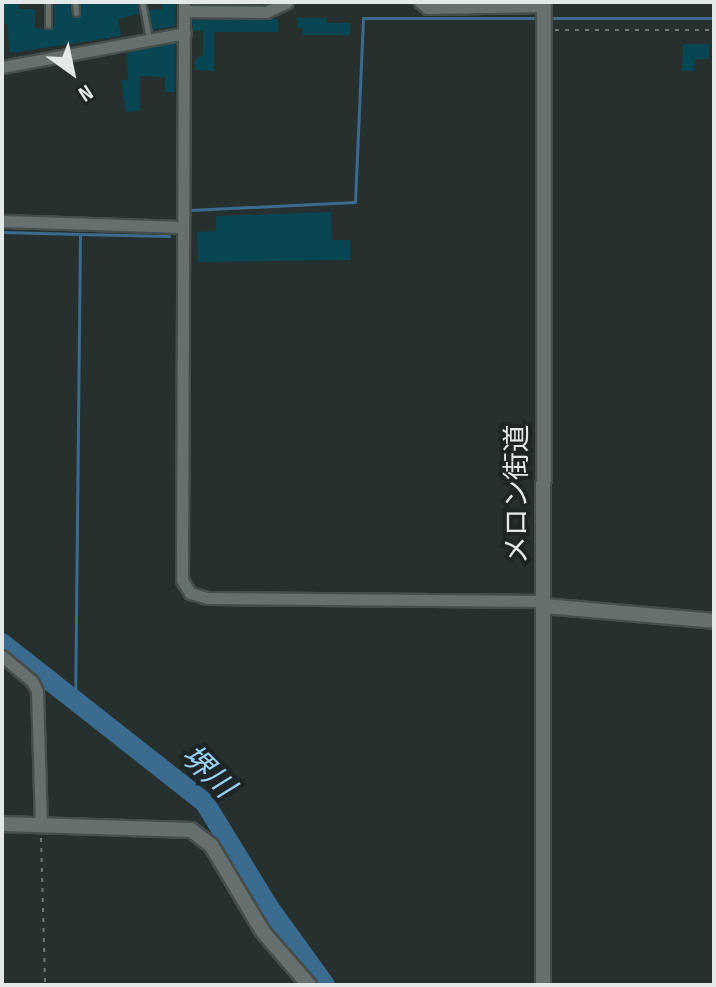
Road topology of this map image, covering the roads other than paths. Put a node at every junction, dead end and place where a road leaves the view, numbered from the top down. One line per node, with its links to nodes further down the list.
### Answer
1 (48, 2): 9 (lane)
2 (75, 2): 8 (lane)
3 (142, 2): 11 (lane)
4 (287, 2): 7 (street)
5 (420, 2): 6 (street)
6 (544, 4): 15 (street, メロン街道)
7 (184, 7): 10 (street)
8 (76, 13)
9 (48, 25)
10 (185, 33): 11 (street); 14 (street)
11 (149, 37): 12 (street)
12 (2, 67)
13 (2, 221): 14 (street)
14 (183, 227): 15 (street)
15 (544, 604): 16 (street); 17 (street); 22 (street, メロン街道)
16 (714, 611)
17 (714, 621)
18 (2, 656): 20 (street)
19 (2, 824): 20 (street)
20 (41, 825): 21 (street)
21 (309, 985)
22 (543, 985)

